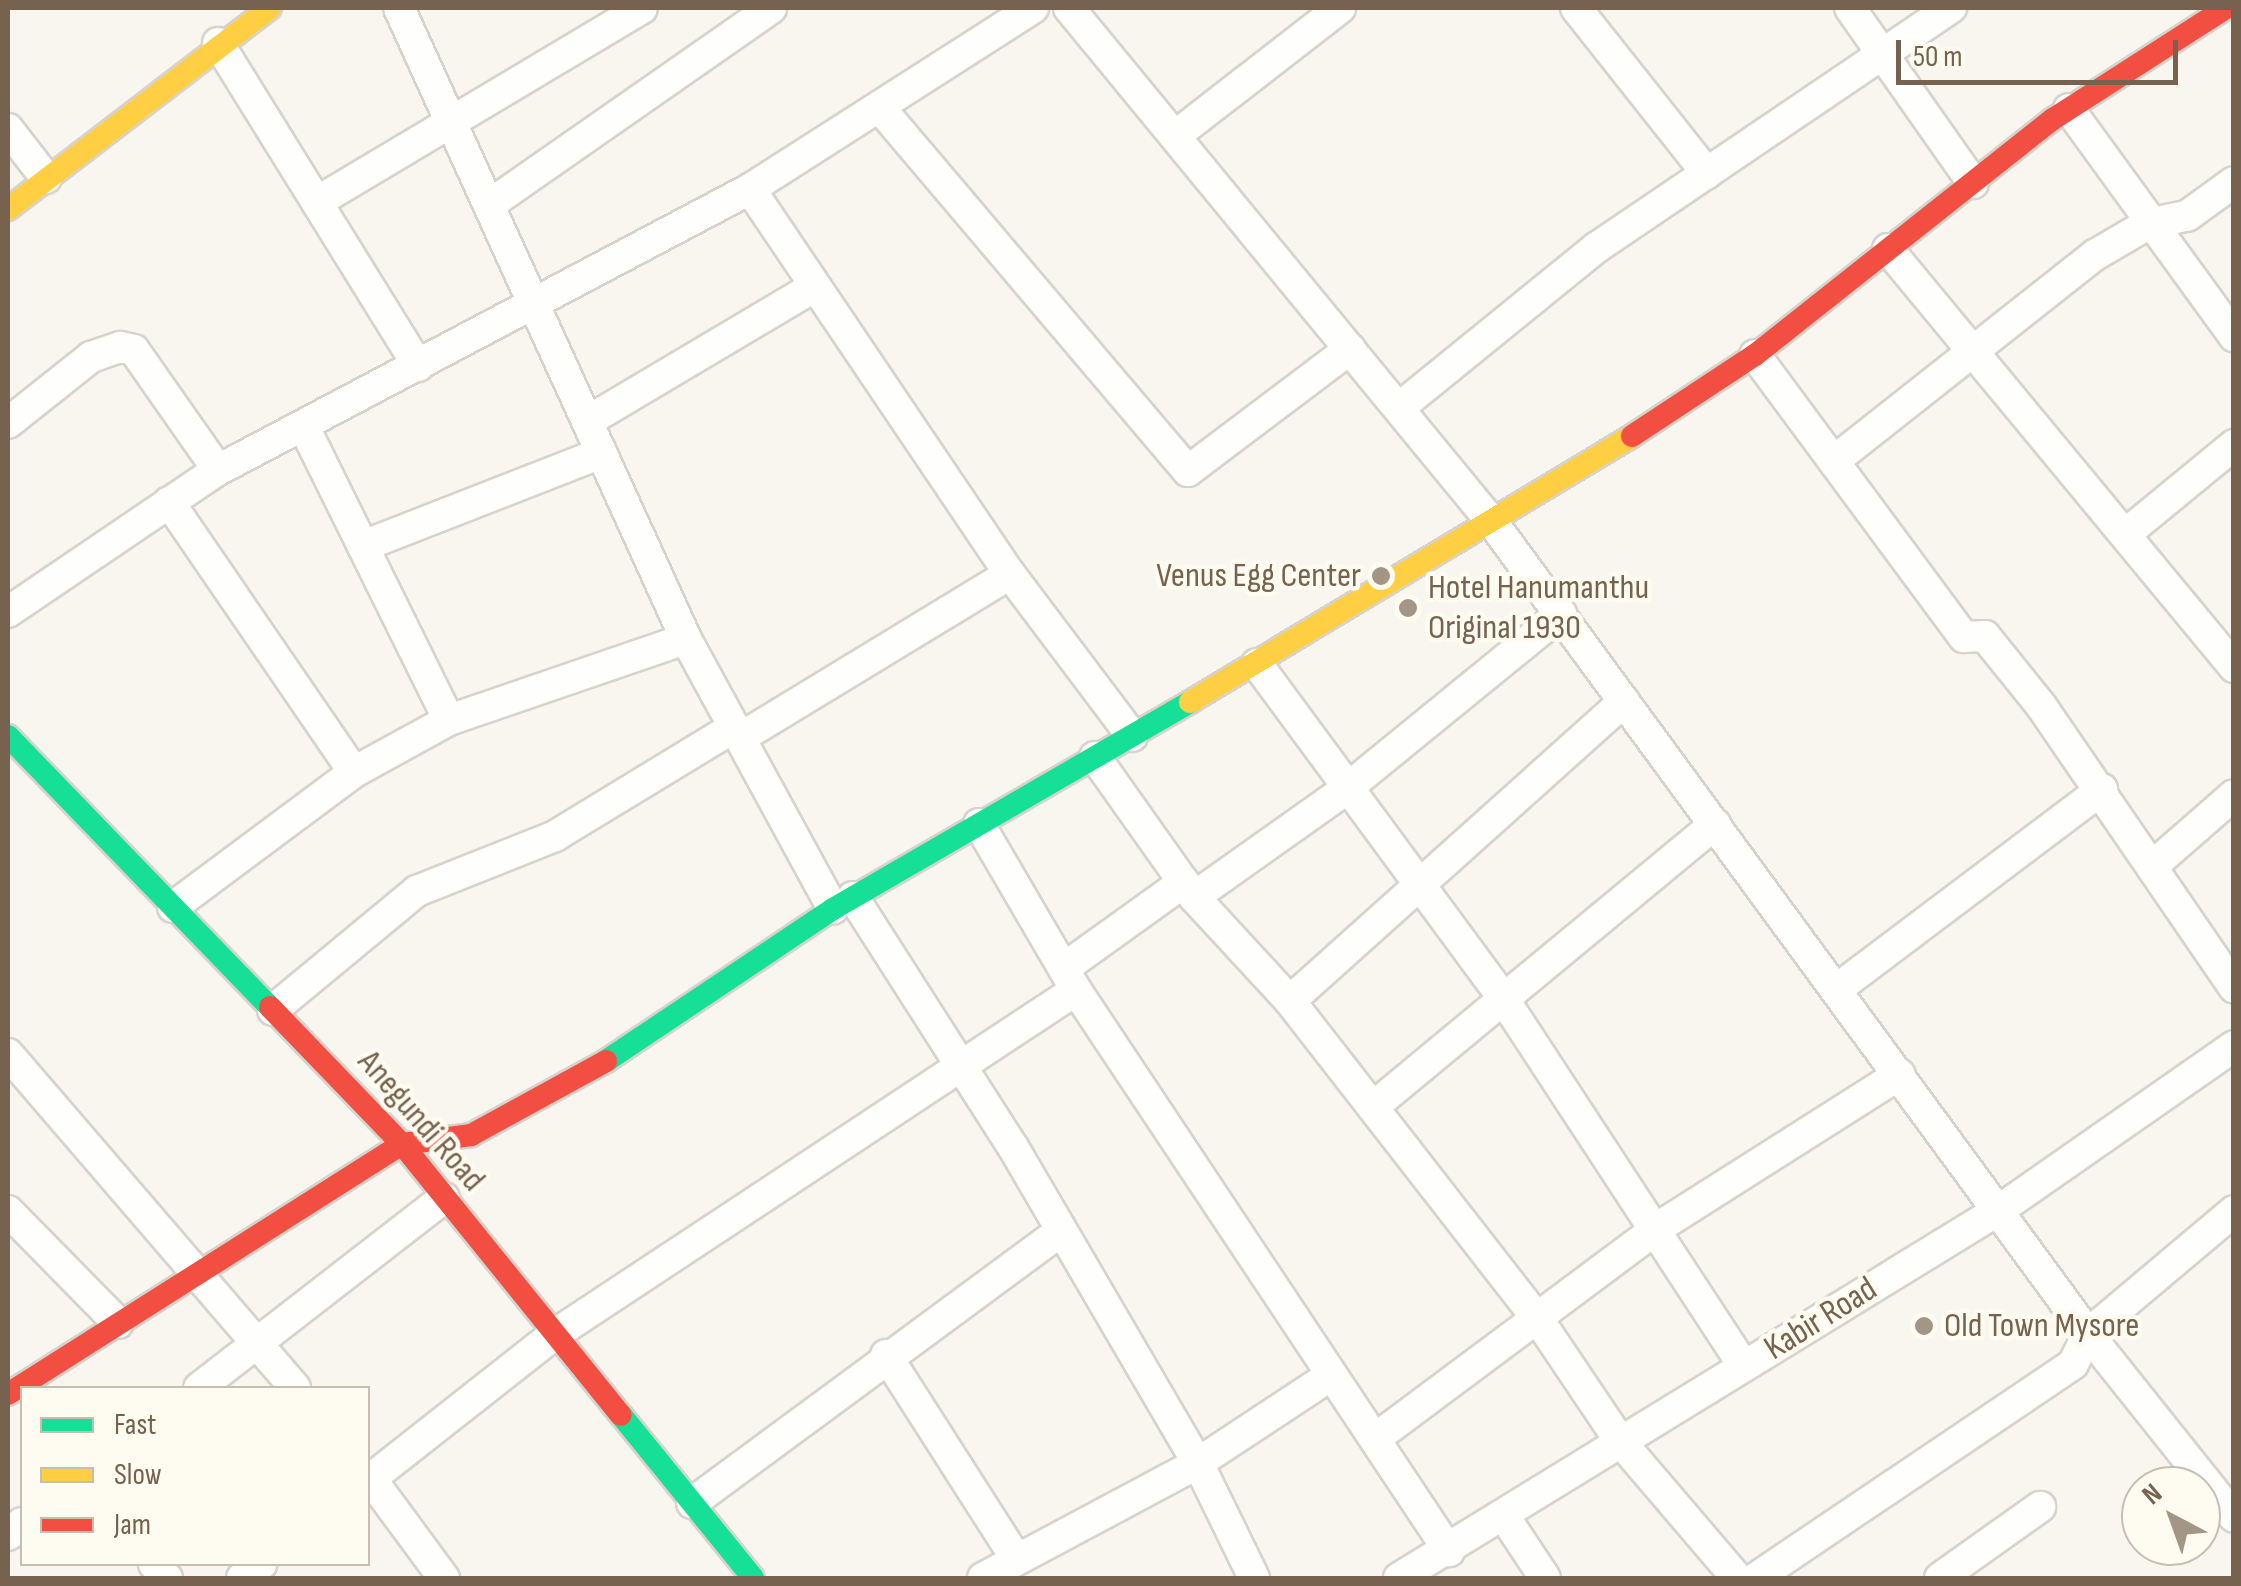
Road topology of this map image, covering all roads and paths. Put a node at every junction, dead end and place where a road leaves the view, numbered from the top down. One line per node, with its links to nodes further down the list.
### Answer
1 (270, 8): 12 (street)
2 (398, 8): 16 (street)
3 (642, 8): 16 (street)
4 (771, 8): 25 (street)
5 (1033, 8): 14 (street)
6 (1069, 8): 18 (street)
7 (1340, 8): 18 (street)
8 (1576, 8): 19 (street)
9 (1850, 8): 13 (street)
10 (1951, 8): 13 (street)
11 (2226, 8): 15 (street)
12 (228, 26): 20 (street); 24 (street)
13 (1874, 52): 19 (street); 22 (street)
14 (880, 108): 23 (street); 33 (street)
15 (2069, 108): 22 (street); 27 (street)
16 (449, 118): 24 (street); 25 (street)
17 (8, 128): 20 (street)
18 (1174, 136): 33 (street)
19 (1708, 173): 36 (street)
20 (46, 178): 26 (street)
21 (2234, 182): 27 (street)
22 (1973, 183): 28 (street)
23 (750, 189): 29 (street); 30 (street)
24 (317, 202): 35 (street)
25 (490, 204): 30 (street)
26 (8, 209)
27 (2148, 224): 31 (street); 32 (street)
28 (1888, 250): 32 (street); 34 (street)
29 (816, 286): 37 (street); 48 (street)
30 (535, 304): 35 (street); 37 (street)
31 (2234, 336)
32 (1975, 347): 42 (street); 46 (street)
33 (1350, 349): 36 (street)
34 (1755, 355): 42 (street); 45 (street)
35 (418, 366): 39 (street)
36 (1398, 408): 45 (street)
37 (588, 421): 41 (street)
38 (8, 423): 43 (street)
39 (304, 426): 43 (street); 47 (street)
40 (2234, 445): 46 (street)
41 (602, 453): 47 (street); 51 (street)
42 (1834, 461): 61 (street)
43 (218, 470): 44 (street)
44 (169, 502): 49 (street); 60 (street)
45 (1495, 526): 50 (street); 52 (street)
46 (2128, 532): 53 (street)
47 (363, 546): 55 (street)
48 (1010, 574): 56 (street); 57 (street)
49 (8, 612)
50 (1560, 614): 54 (street); 62 (street)
51 (686, 640): 55 (street); 56 (street)
52 (1257, 664): 57 (street); 62 (street)
53 (2234, 667)
54 (1624, 701): 65 (street); 67 (street)
55 (450, 720): 60 (street)
56 (737, 732): 69 (street); 76 (street)
57 (1132, 736): 59 (street)
58 (12, 750): 70 (street, Anegundi Road)
59 (1094, 757): 64 (street); 68 (street)
60 (354, 772): 70 (street)
61 (2102, 789): 66 (street); 73 (street)
62 (1345, 790): 67 (street); 68 (street)
63 (2234, 794): 66 (street)
64 (979, 824): 69 (street); 71 (street)
65 (1715, 824): 73 (street); 74 (street)
66 (2156, 863): 72 (street)
67 (1419, 888): 74 (street); 75 (street)
68 (1189, 890): 71 (street); 75 (street)
69 (843, 903): 79 (street); 82 (street)
70 (173, 907): 76 (street, Anegundi Road)
71 (1072, 978): 79 (street); 97 (street)
72 (2234, 987)
73 (1837, 989): 80 (street)
74 (1501, 996): 81 (street); 87 (street)
75 (1290, 1001): 81 (street)
76 (273, 1010): 82 (street, Anegundi Road)
77 (2234, 1046): 84 (street, Kabir Road)
78 (8, 1054): 89 (street)
79 (963, 1067): 88 (street); 93 (street)
80 (1900, 1074): 84 (street); 87 (street)
81 (1373, 1107): 90 (street)
82 (402, 1144): 83 (street, Anegundi Road); 89 (street)
83 (444, 1198): 93 (street, Anegundi Road); 94 (street)
84 (2002, 1208): 92 (street); 96 (street, Kabir Road)
85 (8, 1211): 91 (street)
86 (2234, 1211): 92 (street)
87 (1659, 1227): 90 (street); 96 (street)
88 (1062, 1231): 95 (street); 103 (street)
89 (194, 1268): 91 (street); 94 (street)
90 (1540, 1322): 101 (street); 102 (street)
91 (118, 1323): 98 (street)
92 (2088, 1334): 109 (street); 119 (street)
93 (551, 1338): 104 (street); 106 (street, Anegundi Road)
94 (258, 1344): 99 (street); 100 (street)
95 (886, 1355): 106 (street); 111 (street)
96 (1744, 1366): 102 (street, Kabir Road)
97 (1330, 1376): 101 (street); 103 (street)
98 (28, 1386)
99 (202, 1386)
100 (293, 1386)
101 (1380, 1436): 110 (street)
102 (1620, 1441): 108 (street, Kabir Road); 118 (street)
103 (1198, 1462): 111 (street); 115 (street)
104 (370, 1477)
105 (370, 1479): 112 (street)
106 (692, 1503): 113 (street, Anegundi Road)
107 (2040, 1508): 120 (street)
108 (1504, 1516): 110 (street, Kabir Road); 117 (street)
109 (2234, 1517)
110 (1449, 1552): 116 (street, Kabir Road)
111 (1016, 1557): 114 (street)
112 (444, 1578)
113 (753, 1578)
114 (984, 1578)
115 (1254, 1578)
116 (1398, 1578)
117 (1545, 1578)
118 (1737, 1578)
119 (1756, 1578)
120 (1940, 1578)

